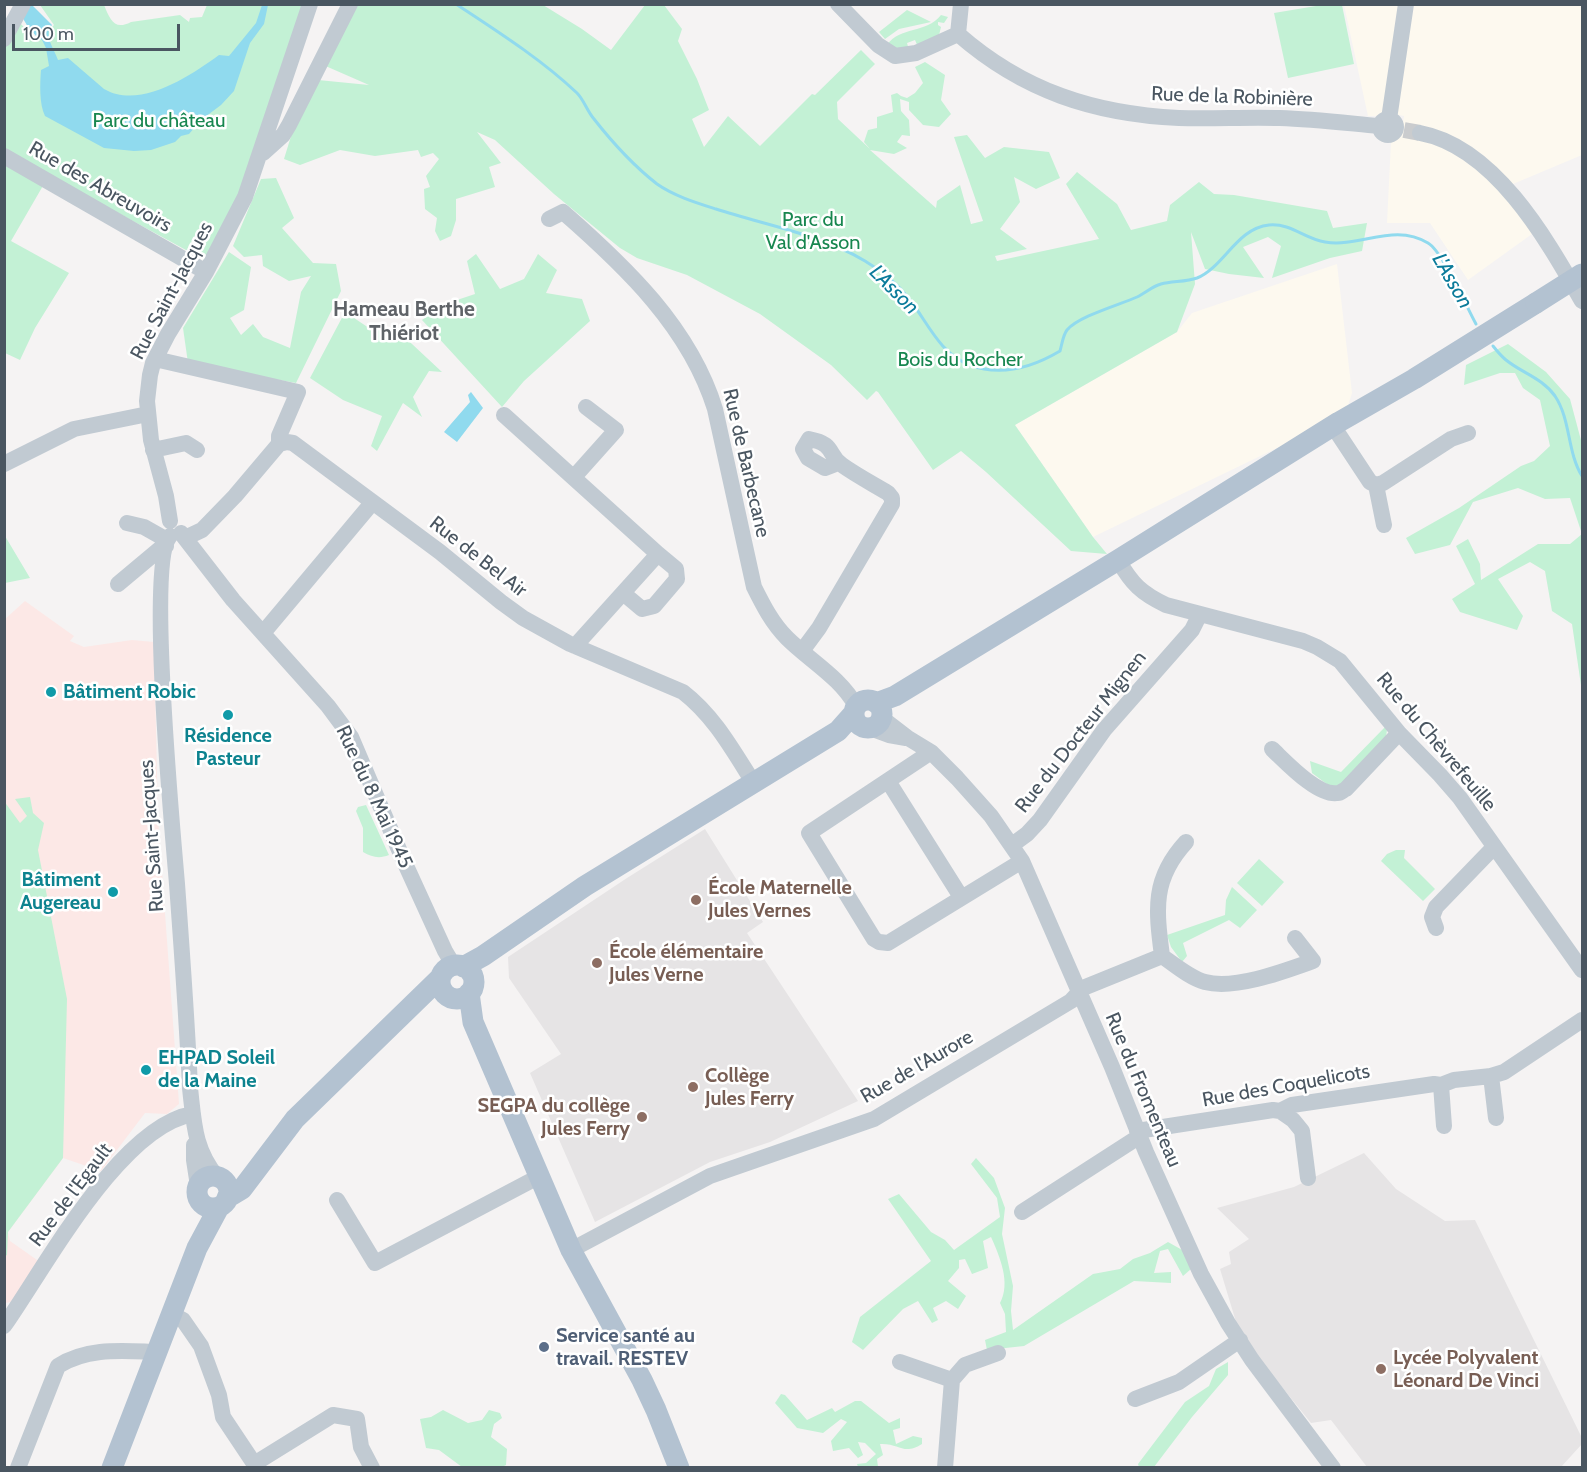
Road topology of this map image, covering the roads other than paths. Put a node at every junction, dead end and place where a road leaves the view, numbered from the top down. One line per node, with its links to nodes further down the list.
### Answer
1 (309, 4): 9 (street, Rue Saint-Jacques)
2 (350, 4): 10 (street)
3 (838, 4): 7 (street)
4 (961, 4): 7 (street)
5 (1406, 4): 11 (street)
6 (21, 10): 8 (street)
7 (958, 34): 11 (street, Rue de la Robinière)
8 (4, 39)
9 (281, 91): 10 (street); 12 (street, Rue Saint-Jacques)
10 (302, 99): 12 (street)
11 (1398, 127): 17 (street, Rue de la Robinière)
12 (260, 155): 15 (street, Rue Saint-Jacques)
13 (4, 156): 15 (street, Rue des Abreuvoirs)
14 (549, 219): 42 (street, Rue de Barbecane)
15 (206, 272): 18 (street, Rue Saint-Jacques)
16 (1582, 274): 22 (main road, bridge)
17 (1582, 301)
18 (155, 359): 20 (street, Rue Saint-Jacques); 24 (street)
19 (586, 407): 29 (street)
20 (148, 414): 25 (street, Rue Saint-Jacques); 28 (street)
21 (504, 415): 29 (street)
22 (1333, 426): 30 (street); 36 (main road)
23 (1468, 433): 30 (street)
24 (279, 444): 31 (street, Rue de Bel Air); 34 (street)
25 (153, 450): 26 (street); 34 (street, Rue Saint-Jacques)
26 (197, 450)
27 (838, 463): 42 (street)
28 (4, 464)
29 (574, 477): 35 (street)
30 (1376, 485): 33 (street)
31 (372, 504): 40 (street); 41 (street, Rue de Bel Air)
32 (127, 523): 34 (street)
33 (1384, 525)
34 (173, 536): 37 (street); 40 (street, Rue du 8 Mai 1945); 64 (street, Rue Saint-Jacques)
35 (658, 554): 38 (street); 38 (street)
36 (1118, 560): 39 (street); 43 (main road)
37 (118, 584)
38 (623, 593): 41 (street)
39 (1202, 614): 44 (street, Rue du Chèvrefeuille); 50 (street, Rue du Docteur Mignen)
40 (263, 633): 58 (street, Rue du 8 Mai 1945)
41 (575, 646): 48 (street, Rue de Bel Air)
42 (802, 651): 43 (street, Rue de Barbecane)
43 (872, 712): 46 (street, Rue du Fromenteau); 48 (main road)
44 (1399, 733): 45 (street); 51 (street, Rue du Chèvrefeuille)
45 (1272, 749)
46 (931, 752): 47 (street); 50 (street, Rue du Fromenteau)
47 (888, 781): 53 (street); 53 (street)
48 (753, 782): 58 (main road)
49 (1186, 842): 56 (street)
50 (1012, 844): 52 (street, Rue du Fromenteau)
51 (1494, 847): 54 (street); 57 (street, Rue du Chèvrefeuille)
52 (1022, 861): 53 (street); 59 (street, Rue du Fromenteau)
53 (961, 897)
54 (1436, 928)
55 (1295, 938): 56 (street)
56 (1162, 956): 59 (street, Rue de l'Aurore)
57 (1582, 970)
58 (457, 982): 68 (main road, Rue du 8 Mai 1945); 70 (main road)
59 (1079, 992): 67 (street, Rue du Fromenteau); 73 (street, Rue de l'Aurore)
60 (1582, 1020): 61 (street, Rue des Coquelicots)
61 (1491, 1076): 62 (street, Rue des Coquelicots); 65 (street)
62 (1441, 1085): 63 (street, Rue des Coquelicots); 66 (street)
63 (1280, 1111): 67 (street, Rue des Coquelicots); 69 (street)
64 (193, 1114): 70 (street, Rue Saint-Jacques); 75 (street, Rue de l'Egault)
65 (1496, 1118)
66 (1444, 1126)
67 (1138, 1133): 72 (street); 76 (street, Rue du Fromenteau)
68 (540, 1176): 71 (street); 73 (main road, Rue du 8 Mai 1945)
69 (1308, 1178)
70 (214, 1195): 74 (main road)
71 (337, 1200)
72 (1022, 1212)
73 (571, 1250): 86 (main road, Rue du 8 Mai 1945)
74 (172, 1314): 77 (main road); 82 (street)
75 (4, 1326)
76 (1240, 1340): 81 (street); 88 (street, Rue du Fromenteau)
77 (156, 1352): 83 (street); 84 (main road)
78 (998, 1353): 80 (street)
79 (900, 1362): 80 (street)
80 (952, 1380): 87 (street)
81 (1135, 1400)
82 (255, 1466): 85 (street)
83 (18, 1467)
84 (112, 1467)
85 (372, 1467)
86 (679, 1467)
87 (945, 1467)
88 (1333, 1467)

